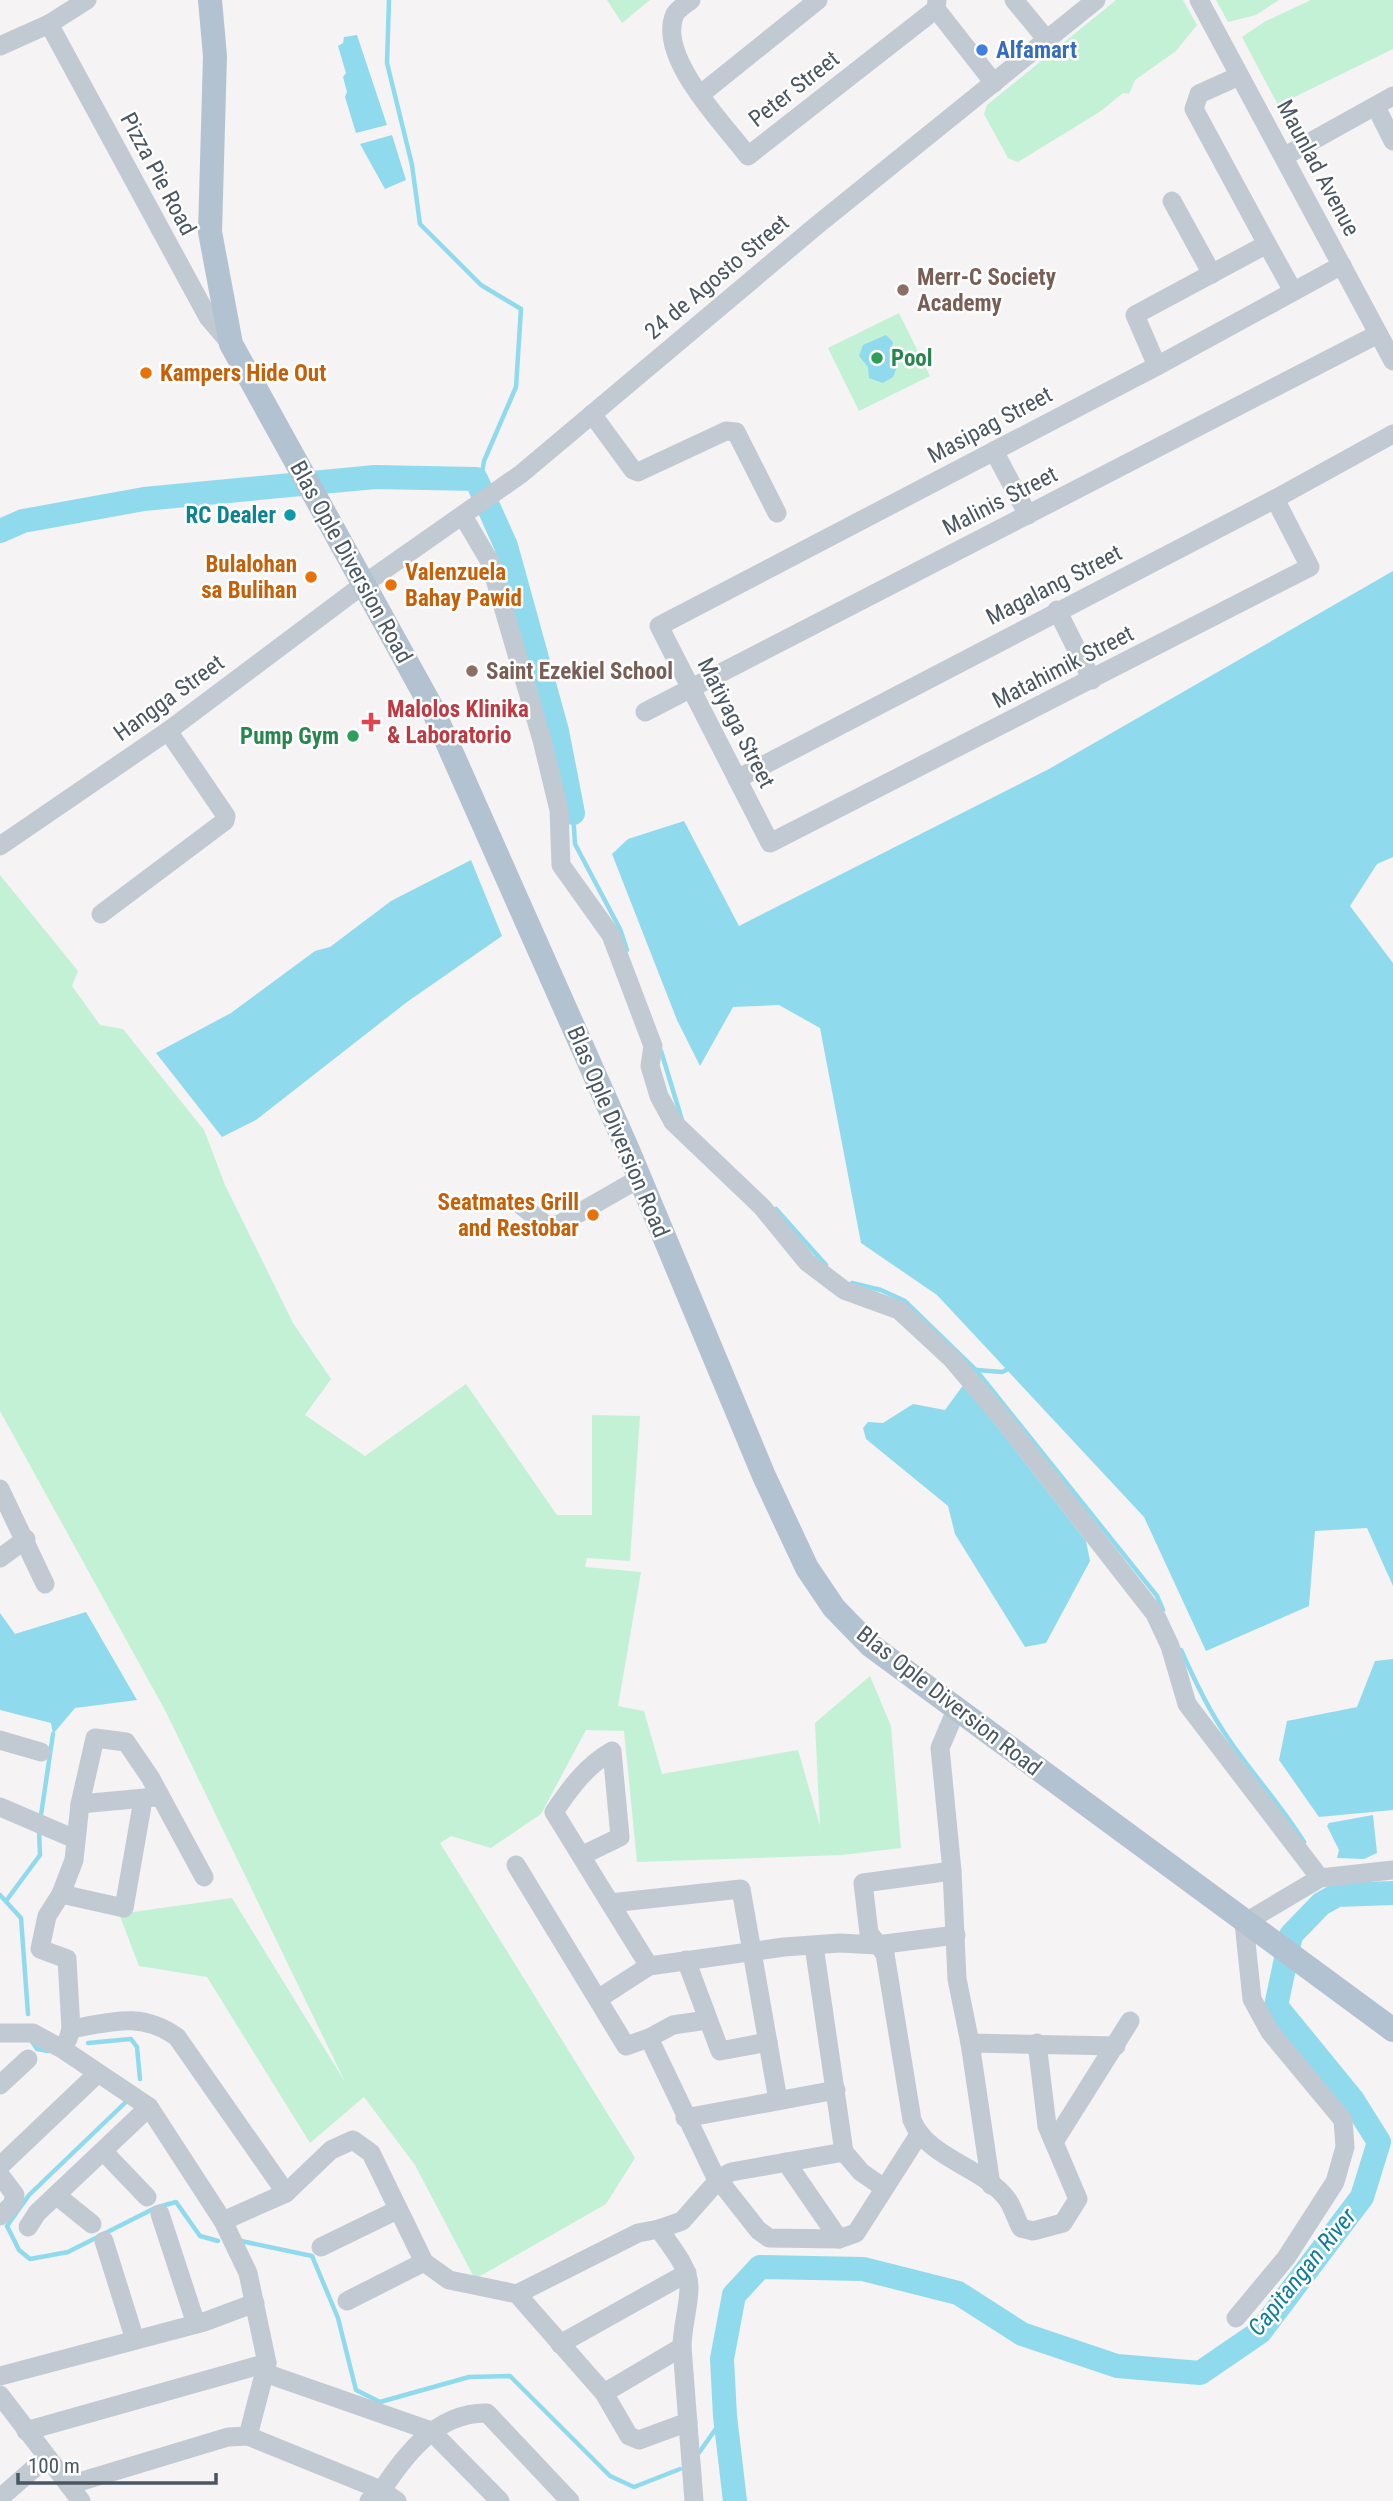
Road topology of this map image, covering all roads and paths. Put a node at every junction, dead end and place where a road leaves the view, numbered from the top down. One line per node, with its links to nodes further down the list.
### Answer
1 (210, 0): 25 (main road, Blas Ople Diversion Road)
2 (691, 0): 14 (street, Peter Street)
3 (818, 0): 14 (street)
4 (1014, 0): 10 (street)
5 (1097, 0): 10 (street, 24 de Agosto Street)
6 (1199, 0): 12 (street, Maunlad Avenue)
7 (84, 1): 9 (street)
8 (937, 5): 13 (street); 14 (street, Peter Street)
9 (49, 23): 11 (street); 25 (street, Pizza Pie Road)
10 (1047, 40): 13 (street, 24 de Agosto Street)
11 (0, 46)
12 (1239, 76): 18 (street, Maunlad Avenue); 20 (street)
13 (994, 83): 28 (street, 24 de Agosto Street)
14 (701, 94)
15 (1393, 96): 16 (street)
16 (1376, 107): 17 (street); 18 (street)
17 (1393, 141)
18 (1285, 156): 21 (street, Maunlad Avenue)
19 (1172, 201): 22 (street)
20 (1267, 244): 22 (street); 23 (street)
21 (1342, 265): 23 (street, Masipag Street); 24 (street, Maunlad Avenue)
22 (1212, 274): 27 (street)
23 (1293, 290): 27 (street, Masipag Street)
24 (1378, 334): 26 (street, Maunlad Avenue); 34 (street, Malinis Street)
25 (231, 344): 35 (main road, Blas Ople Diversion Road)
26 (1393, 360)
27 (1157, 366): 30 (street, Masipag Street)
28 (592, 415): 32 (street, 24 de Agosto Street); 33 (street)
29 (1393, 434): 31 (street, Magalang Street)
30 (994, 451): 34 (street); 37 (street, Masipag Street)
31 (1275, 499): 36 (street, Magalang Street); 38 (street, Matahimik Street)
32 (468, 513): 35 (street, 24 de Agosto Street); 63 (street)
33 (777, 513)
34 (1028, 515): 39 (street, Malinis Street)
35 (364, 584): 41 (street, Hangga Street); 46 (main road, Blas Ople Diversion Road)
36 (1057, 610): 38 (street); 42 (street, Magalang Street)
37 (659, 626): 39 (street, Matiyaga Street)
38 (1092, 680): 43 (street, Matahimik Street)
39 (691, 688): 40 (street, Malinis Street); 42 (street, Matiyaga Street)
40 (645, 712)
41 (168, 731): 44 (street, Hangga Street); 45 (street)
42 (737, 779): 43 (street, Matiyaga Street)
43 (770, 843)
44 (0, 846)
45 (102, 914)
46 (640, 1178): 47 (street); 52 (main road, Blas Ople Diversion Road)
47 (522, 1206)
48 (0, 1489): 49 (street)
49 (26, 1539): 50 (street); 51 (street)
50 (0, 1558)
51 (45, 1584)
52 (957, 1710): 62 (street); 67 (main road, Blas Ople Diversion Road)
53 (0, 1740): 54 (street)
54 (41, 1752)
55 (152, 1798): 56 (street); 56 (street); 64 (street); 65 (street)
56 (80, 1804): 58 (street)
57 (0, 1807): 58 (street)
58 (75, 1839): 65 (street)
59 (580, 1856): 59 (street); 66 (street)
60 (516, 1865): 74 (street)
61 (1393, 1870): 63 (street)
62 (951, 1871): 68 (street); 69 (street)
63 (1329, 1876): 67 (street)
64 (204, 1877)
65 (61, 1894): 77 (street)
66 (610, 1903): 71 (street); 73 (street)
67 (1249, 1925): 78 (main road, Blas Ople Diversion Road); 121 (street)
68 (956, 1935): 69 (street); 82 (street)
69 (877, 1945): 70 (street); 93 (street)
70 (814, 1946): 71 (street); 89 (street)
71 (751, 1953): 72 (street); 81 (street)
72 (686, 1960): 73 (street); 75 (street)
73 (649, 1966): 74 (street)
74 (598, 1999): 80 (street)
75 (707, 2020): 80 (street); 81 (street)
76 (1130, 2021): 84 (street)
77 (71, 2029): 85 (street); 103 (street)
78 (1393, 2030)
79 (0, 2033): 85 (street)
80 (649, 2038): 92 (street)
81 (768, 2042): 90 (street)
82 (970, 2043): 83 (street); 101 (street)
83 (1037, 2043): 84 (street); 94 (street)
84 (1116, 2046): 94 (street)
85 (64, 2050): 87 (street)
86 (28, 2059): 88 (street)
87 (98, 2073): 91 (street); 98 (street)
88 (0, 2085)
89 (836, 2090): 90 (street); 96 (street)
90 (778, 2100): 92 (street)
91 (149, 2107): 95 (street); 109 (street)
92 (685, 2118): 100 (street)
93 (918, 2136): 101 (street); 102 (street)
94 (1054, 2142): 101 (street)
95 (103, 2151): 104 (street); 105 (street)
96 (844, 2152): 97 (street); 102 (street)
97 (786, 2162): 100 (street); 113 (street)
98 (0, 2166)
99 (0, 2175): 108 (street)
100 (720, 2178): 112 (street); 113 (street)
101 (991, 2185)
102 (884, 2188): 113 (street)
103 (286, 2193): 106 (street); 109 (street)
104 (56, 2195): 110 (street); 111 (street)
105 (147, 2197)
106 (397, 2210): 115 (street); 116 (street)
107 (160, 2214): 122 (street)
108 (0, 2216)
109 (223, 2221): 120 (street)
110 (92, 2224)
111 (28, 2227)
112 (659, 2229): 117 (street); 118 (street)
113 (839, 2239)
114 (104, 2241): 123 (street)
115 (321, 2247)
116 (424, 2262): 118 (street); 119 (street)
117 (687, 2273): 124 (street); 125 (street)
118 (517, 2294): 124 (street)
119 (347, 2301)
120 (256, 2303): 122 (street); 126 (street)
121 (1236, 2318)
122 (196, 2324): 123 (street)
123 (135, 2340): 127 (street)
124 (560, 2344): 128 (street)
125 (682, 2347): 128 (street); 130 (street)
126 (266, 2368): 131 (street); 132 (street); 133 (street)
127 (0, 2376)
128 (604, 2393): 130 (street)
129 (0, 2395): 131 (street)
130 (688, 2422): 141 (street)
131 (26, 2431): 134 (street)
132 (431, 2431): 136 (street); 139 (street); 140 (street)
133 (248, 2436): 135 (street); 136 (street)
134 (47, 2457): 135 (street); 137 (street)
135 (69, 2485): 138 (street)
136 (383, 2497)
137 (0, 2498)
138 (81, 2501)
139 (500, 2501)
140 (570, 2501)
141 (693, 2501)

